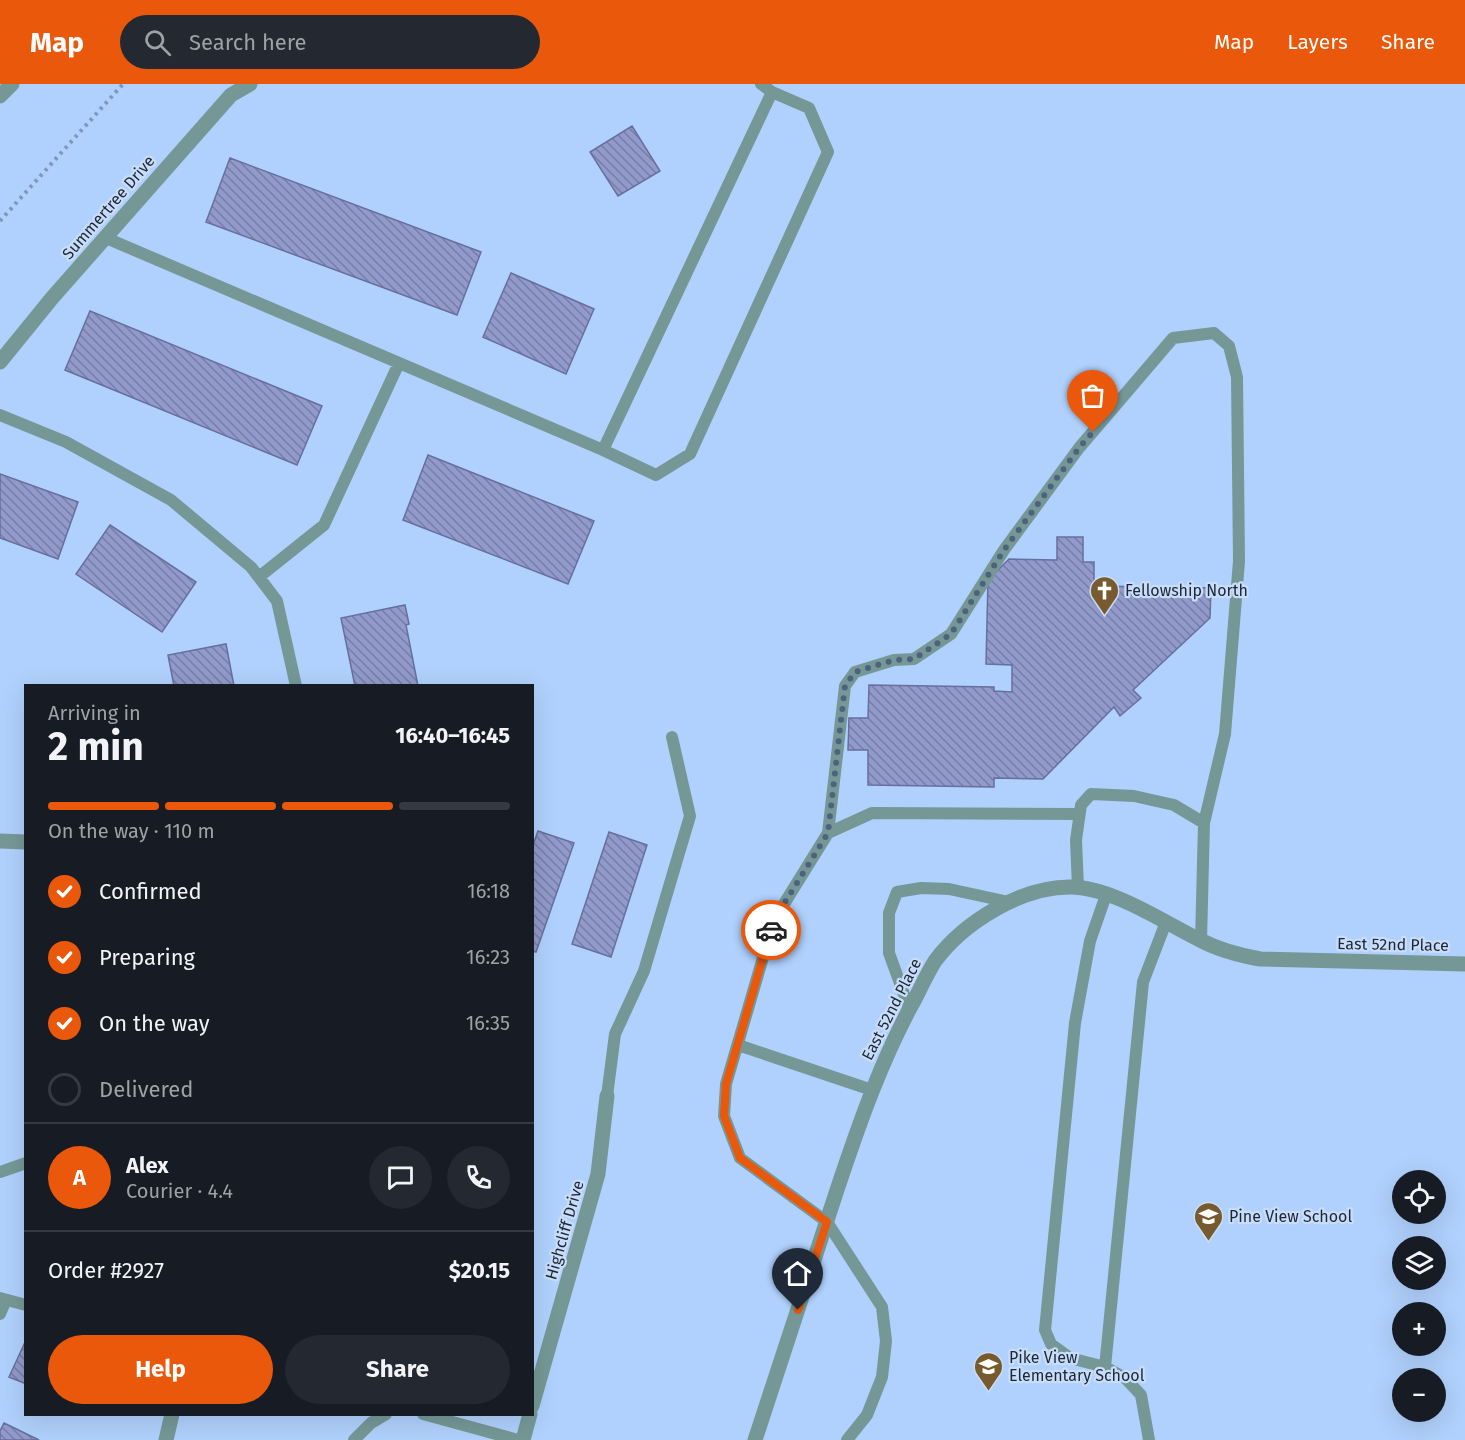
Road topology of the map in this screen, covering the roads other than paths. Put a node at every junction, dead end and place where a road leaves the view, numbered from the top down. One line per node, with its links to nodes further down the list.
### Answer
1 (12, 84): 5 (street)
2 (250, 84): 6 (street, Summertree Drive)
3 (761, 84): 4 (lane)
4 (772, 92): 10 (lane); 10 (lane)
5 (0, 96)
6 (106, 238): 7 (street, Summertree Drive); 8 (lane)
7 (2, 356)
8 (399, 363): 10 (lane); 11 (lane)
9 (0, 415): 11 (lane)
10 (603, 450)
11 (258, 577): 12 (lane)
12 (296, 684)
13 (672, 737): 28 (lane)
14 (1079, 814): 15 (lane); 16 (lane); 19 (lane)
15 (1204, 823): 16 (lane); 23 (lane)
16 (828, 833): 26 (lane)
17 (0, 841): 18 (street)
18 (24, 842)
19 (1078, 888): 20 (street, East 52nd Place); 21 (street, East 52nd Place)
20 (1106, 895): 22 (street, East 52nd Place); 35 (lane)
21 (1009, 902): 25 (street, East 52nd Place); 25 (lane)
22 (1166, 922): 23 (street, East 52nd Place); 35 (lane)
23 (1201, 941): 24 (street, East 52nd Place)
24 (1465, 963)
25 (909, 1008): 27 (street, East 52nd Place)
26 (738, 1045): 27 (lane); 31 (lane)
27 (873, 1090): 31 (street, East 52nd Place)
28 (607, 1096): 36 (street, Highcliff Drive)
29 (24, 1163): 30 (lane)
30 (0, 1172)
31 (827, 1222): 45 (street, East 52nd Place); 46 (lane)
32 (3, 1299): 33 (lane); 34 (lane)
33 (24, 1304)
34 (0, 1314)
35 (1106, 1367): 47 (lane)
36 (534, 1399)
37 (172, 1416): 41 (street)
38 (383, 1416): 42 (lane)
39 (430, 1416): 43 (lane)
40 (529, 1416): 44 (street)
41 (166, 1440)
42 (354, 1440)
43 (518, 1440)
44 (523, 1440)
45 (755, 1440)
46 (847, 1440)
47 (1149, 1440)

